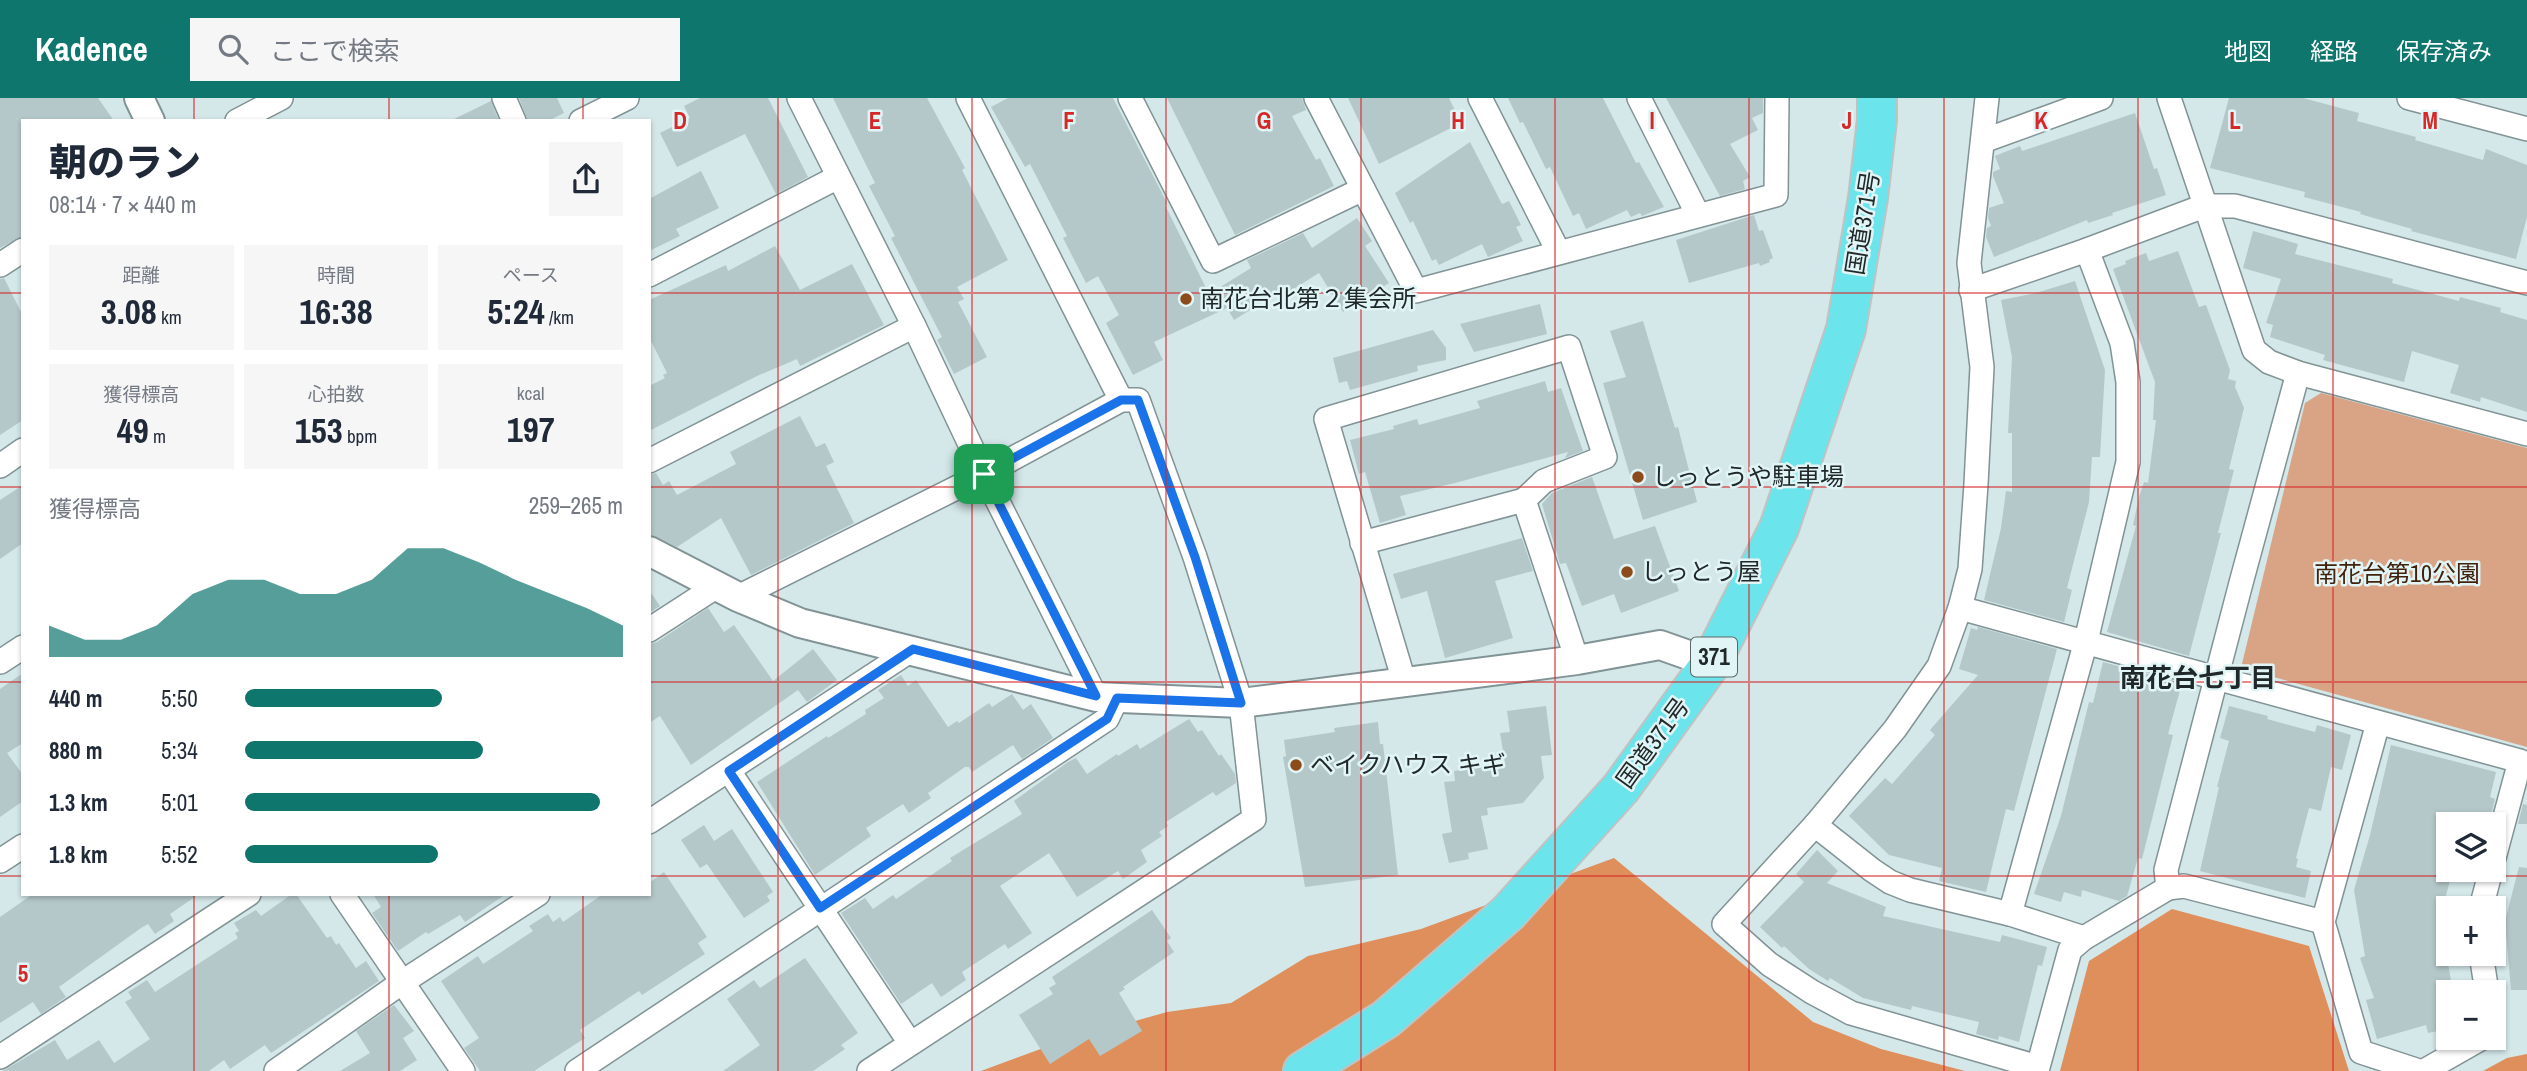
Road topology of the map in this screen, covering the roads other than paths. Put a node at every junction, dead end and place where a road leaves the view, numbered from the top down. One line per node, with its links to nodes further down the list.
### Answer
1 (139, 98): 17 (street)
2 (281, 98): 18 (street)
3 (504, 98): 19 (street)
4 (627, 98): 20 (street)
5 (799, 98): 23 (street)
6 (968, 98): 36 (street)
7 (1130, 98): 24 (street)
8 (1316, 98): 24 (street)
9 (1480, 98): 29 (street)
10 (1639, 98): 26 (street)
11 (1777, 98): 26 (street)
12 (1987, 98): 22 (street)
13 (2101, 98): 22 (street)
14 (2169, 98): 25 (street)
15 (2409, 98): 21 (street)
16 (1878, 105): 53 (highway, 国道371号 / 371)
17 (149, 119)
18 (241, 119)
19 (513, 119)
20 (585, 119)
21 (2527, 129)
22 (1983, 141): 33 (street)
23 (838, 177): 31 (street); 34 (street)
24 (1363, 190): 29 (street)
25 (2204, 205): 27 (street); 32 (street); 35 (street)
26 (1698, 215): 29 (street)
27 (2087, 250): 33 (street); 48 (street)
28 (21, 251): 30 (street)
29 (1559, 251)
30 (0, 265)
31 (651, 274)
32 (2527, 283)
33 (1971, 290): 46 (street)
34 (914, 326): 39 (street); 41 (street)
35 (2298, 373): 37 (street); 54 (street)
36 (1121, 400): 41 (street); 57 (street)
37 (2527, 434)
38 (21, 451): 40 (street)
39 (651, 460)
40 (0, 466)
41 (984, 474): 45 (street); 56 (street)
42 (1524, 500): 43 (street); 43 (street); 51 (street)
43 (1362, 543): 55 (street)
44 (651, 552): 45 (street)
45 (727, 591): 47 (street); 50 (street)
46 (1960, 608): 48 (street); 62 (street)
47 (651, 629)
48 (2086, 641): 54 (street); 70 (street)
49 (21, 648): 52 (street)
50 (913, 649): 56 (street); 59 (street)
51 (1577, 660): 53 (street); 55 (street)
52 (0, 662)
53 (1711, 663): 81 (highway, 国道371号 / 371)
54 (2216, 678): 58 (street); 65 (street)
55 (1404, 681): 57 (street)
56 (1106, 697): 57 (street); 69 (street)
57 (1241, 703): 74 (street)
58 (2378, 723): 60 (street); 71 (street)
59 (729, 771): 61 (street); 69 (street)
60 (2506, 813)
61 (651, 821)
62 (1815, 825): 70 (street); 72 (street)
63 (21, 847): 64 (street)
64 (0, 861)
65 (2168, 888): 71 (street); 72 (street)
66 (246, 896): 76 (street)
67 (343, 896): 73 (street)
68 (535, 896): 73 (street)
69 (820, 908): 74 (street); 79 (street)
70 (2010, 914): 72 (street)
71 (2323, 922): 82 (street)
72 (2084, 938)
73 (401, 983): 77 (street); 78 (street)
74 (910, 1043): 80 (street)
75 (2461, 1050): 83 (street)
76 (0, 1057)
77 (276, 1071)
78 (463, 1071)
79 (577, 1071)
80 (869, 1071)
81 (1303, 1071)
82 (2418, 1071)
83 (2424, 1071)

